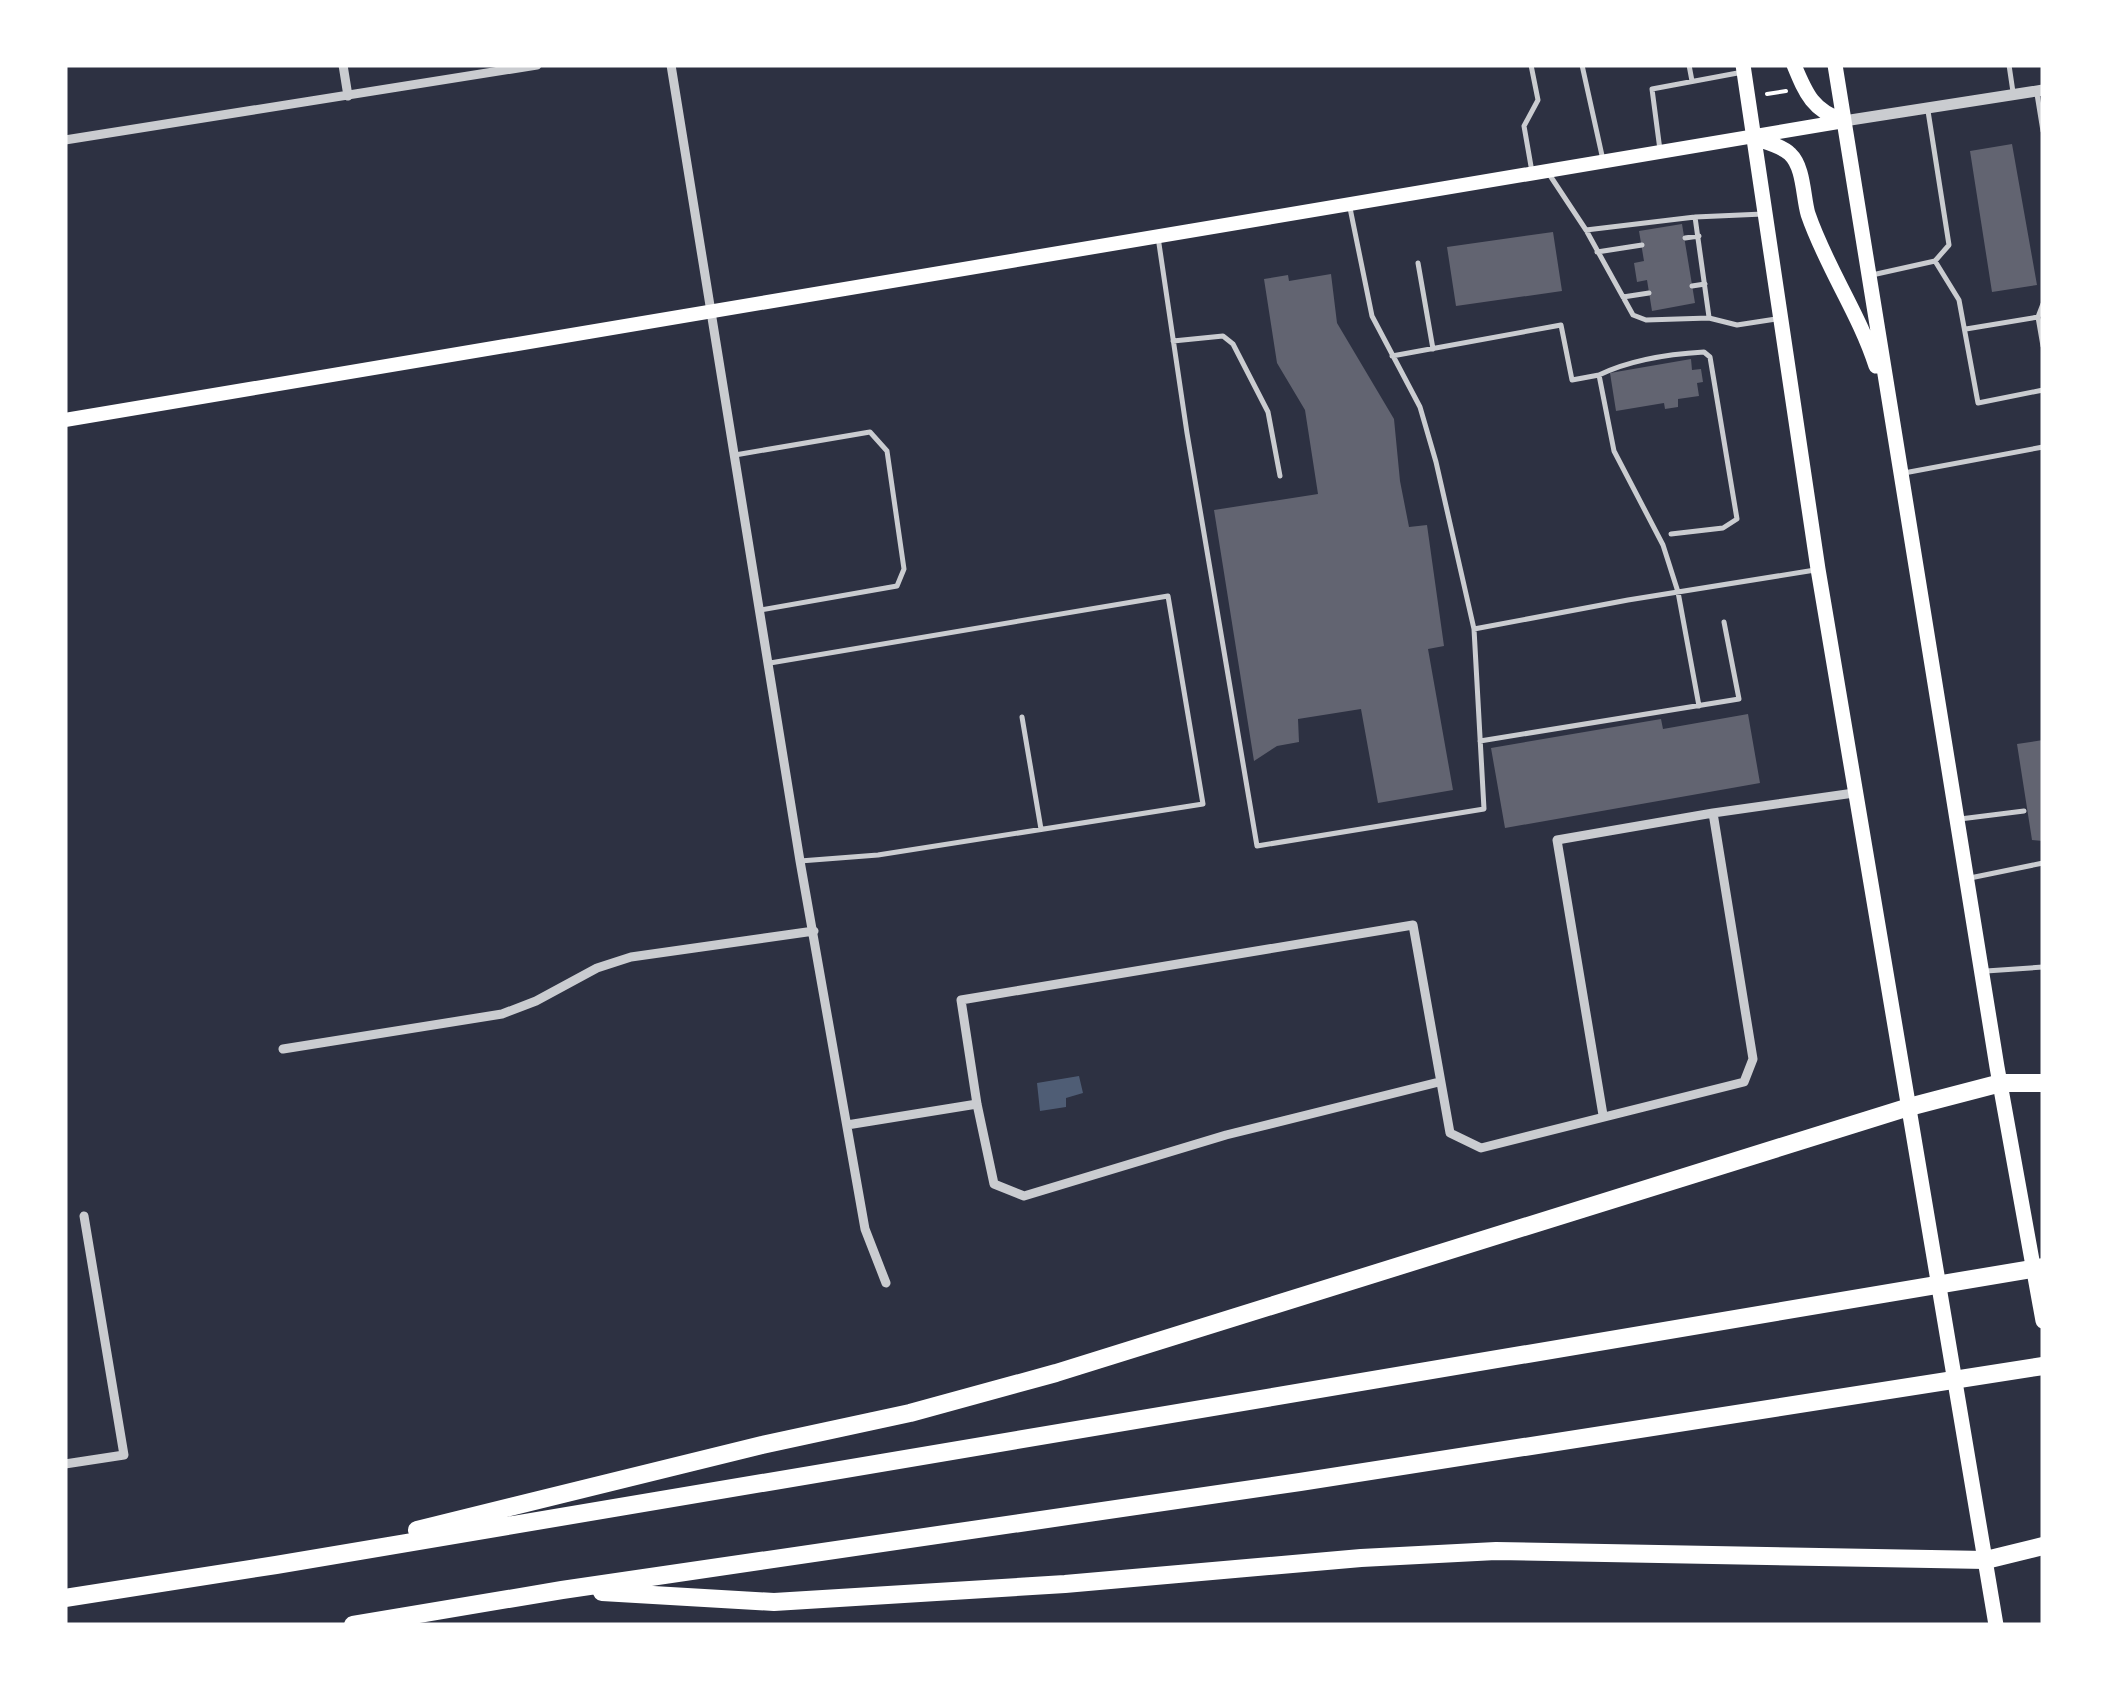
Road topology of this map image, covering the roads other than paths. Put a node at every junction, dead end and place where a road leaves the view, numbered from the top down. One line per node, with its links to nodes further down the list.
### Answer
1 (343, 65): 14 (street)
2 (537, 65): 14 (street)
3 (671, 65): 40 (street)
4 (1531, 65): 22 (lane)
5 (1582, 65): 21 (lane)
6 (1689, 65): 11 (lane)
7 (1794, 65): 16 (main road)
8 (1835, 65): 16 (main road)
9 (2010, 65): 13 (lane)
10 (1743, 68): 11 (lane); 18 (main road)
11 (1692, 81): 20 (lane)
12 (2040, 90): 13 (street); 17 (lane)
13 (2014, 94): 15 (street)
14 (348, 96): 19 (street)
15 (1927, 108): 16 (street); 32 (lane)
16 (1844, 122): 18 (main road); 34 (main road)
17 (2043, 131)
18 (1754, 138): 20 (main road); 24 (main road); 51 (main road)
19 (65, 140)
20 (1661, 153): 21 (main road)
21 (1604, 163): 22 (main road)
22 (1540, 173): 23 (main road); 26 (lane)
23 (1350, 205): 28 (main road); 48 (lane)
24 (1766, 214): 25 (lane); 43 (main road)
25 (1695, 217): 26 (lane); 27 (lane)
26 (1586, 230): 31 (lane)
27 (1698, 236): 29 (lane); 35 (lane)
28 (1158, 238): 40 (main road); 45 (lane)
29 (1684, 238)
30 (1642, 245): 31 (lane)
31 (1597, 252): 38 (lane)
32 (1935, 261): 34 (lane); 44 (lane)
33 (1418, 262): 47 (lane)
34 (1869, 275): 51 (main road)
35 (1705, 284): 36 (lane); 42 (lane)
36 (1692, 286)
37 (1649, 293): 38 (lane)
38 (1622, 297): 42 (lane)
39 (2043, 304): 41 (lane)
40 (712, 312): 52 (main road); 54 (street)
41 (2038, 316): 44 (lane); 46 (lane)
42 (1710, 318): 43 (lane)
43 (1781, 318): 58 (main road)
44 (1964, 329): 50 (lane)
45 (1173, 341): 56 (lane); 66 (lane)
46 (2043, 346)
47 (1433, 348): 48 (lane); 49 (lane)
48 (1392, 356): 62 (lane)
49 (1599, 376): 57 (lane); 59 (lane)
50 (2043, 390)
51 (1892, 412): 55 (main road)
52 (65, 420)
53 (2043, 447): 55 (lane)
54 (736, 455): 60 (street); 60 (lane)
55 (1901, 474): 70 (main road)
56 (1280, 476)
57 (1671, 534)
58 (1818, 570): 59 (lane); 67 (main road)
59 (1678, 592): 62 (lane); 64 (lane)
60 (761, 610): 63 (street)
61 (1724, 622): 64 (lane)
62 (1474, 629): 66 (lane)
63 (770, 663): 71 (lane); 72 (street)
64 (1698, 706): 66 (lane)
65 (1022, 717): 71 (lane)
66 (1480, 742)
67 (1854, 794): 69 (street); 83 (main road)
68 (2024, 811): 70 (lane)
69 (1713, 812): 84 (street); 84 (street)
70 (1957, 819): 74 (main road)
71 (1041, 828): 72 (lane)
72 (800, 860): 75 (street)
73 (2043, 863): 74 (lane)
74 (1967, 879): 77 (main road)
75 (814, 931): 78 (street); 85 (street)
76 (2043, 967): 77 (lane)
77 (1982, 972): 81 (main road)
78 (283, 1049)
79 (1440, 1082): 82 (street); 82 (street); 84 (street)
80 (2043, 1083): 81 (highway)
81 (2001, 1084): 83 (highway); 89 (main road)
82 (977, 1104): 85 (street)
83 (1908, 1107): 93 (main road); 94 (highway)
84 (1603, 1116)
85 (848, 1124): 88 (street)
86 (84, 1216): 91 (street)
87 (2043, 1267): 94 (highway)
88 (886, 1283)
89 (2043, 1321)
90 (2043, 1366): 95 (highway)
91 (65, 1464)
92 (2043, 1546): 93 (highway)
93 (1986, 1560): 95 (highway); 98 (main road)
94 (276, 1565): 96 (highway)
95 (562, 1590): 97 (highway)
96 (65, 1598)
97 (352, 1625)
98 (1996, 1625)

